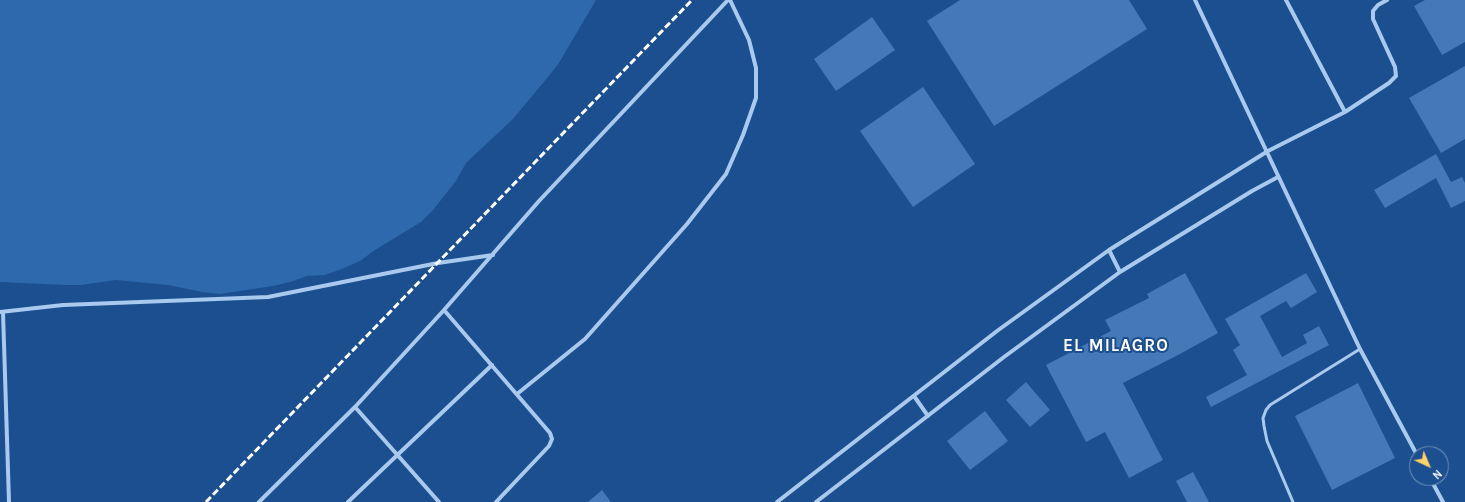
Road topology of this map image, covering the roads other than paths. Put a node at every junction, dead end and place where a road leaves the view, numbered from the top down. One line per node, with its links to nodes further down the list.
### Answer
1 (729, 0): 9 (street); 15 (street)
2 (1195, 0): 6 (street)
3 (1286, 0): 5 (street)
4 (1386, 0): 5 (street)
5 (1345, 112): 6 (street)
6 (1268, 151): 7 (street); 8 (street)
7 (1278, 177): 10 (street); 13 (street)
8 (1109, 250): 10 (street); 16 (street)
9 (493, 255): 11 (street); 12 (street)
10 (1120, 272): 18 (street)
11 (444, 310): 14 (street); 17 (street)
12 (2, 312): 22 (street)
13 (1360, 349): 19 (street); 29 (lane)
14 (492, 365): 15 (street); 20 (street)
15 (517, 394): 26 (street)
16 (914, 396): 18 (street); 27 (street)
17 (355, 407): 20 (street); 23 (street)
18 (928, 416): 28 (street)
19 (1412, 446)
20 (397, 454): 24 (street); 25 (street)
21 (1434, 486): 30 (street)
22 (9, 502)
23 (260, 502)
24 (348, 502)
25 (439, 502)
26 (496, 502)
27 (777, 502)
28 (816, 502)
29 (1293, 502)
30 (1442, 502)

